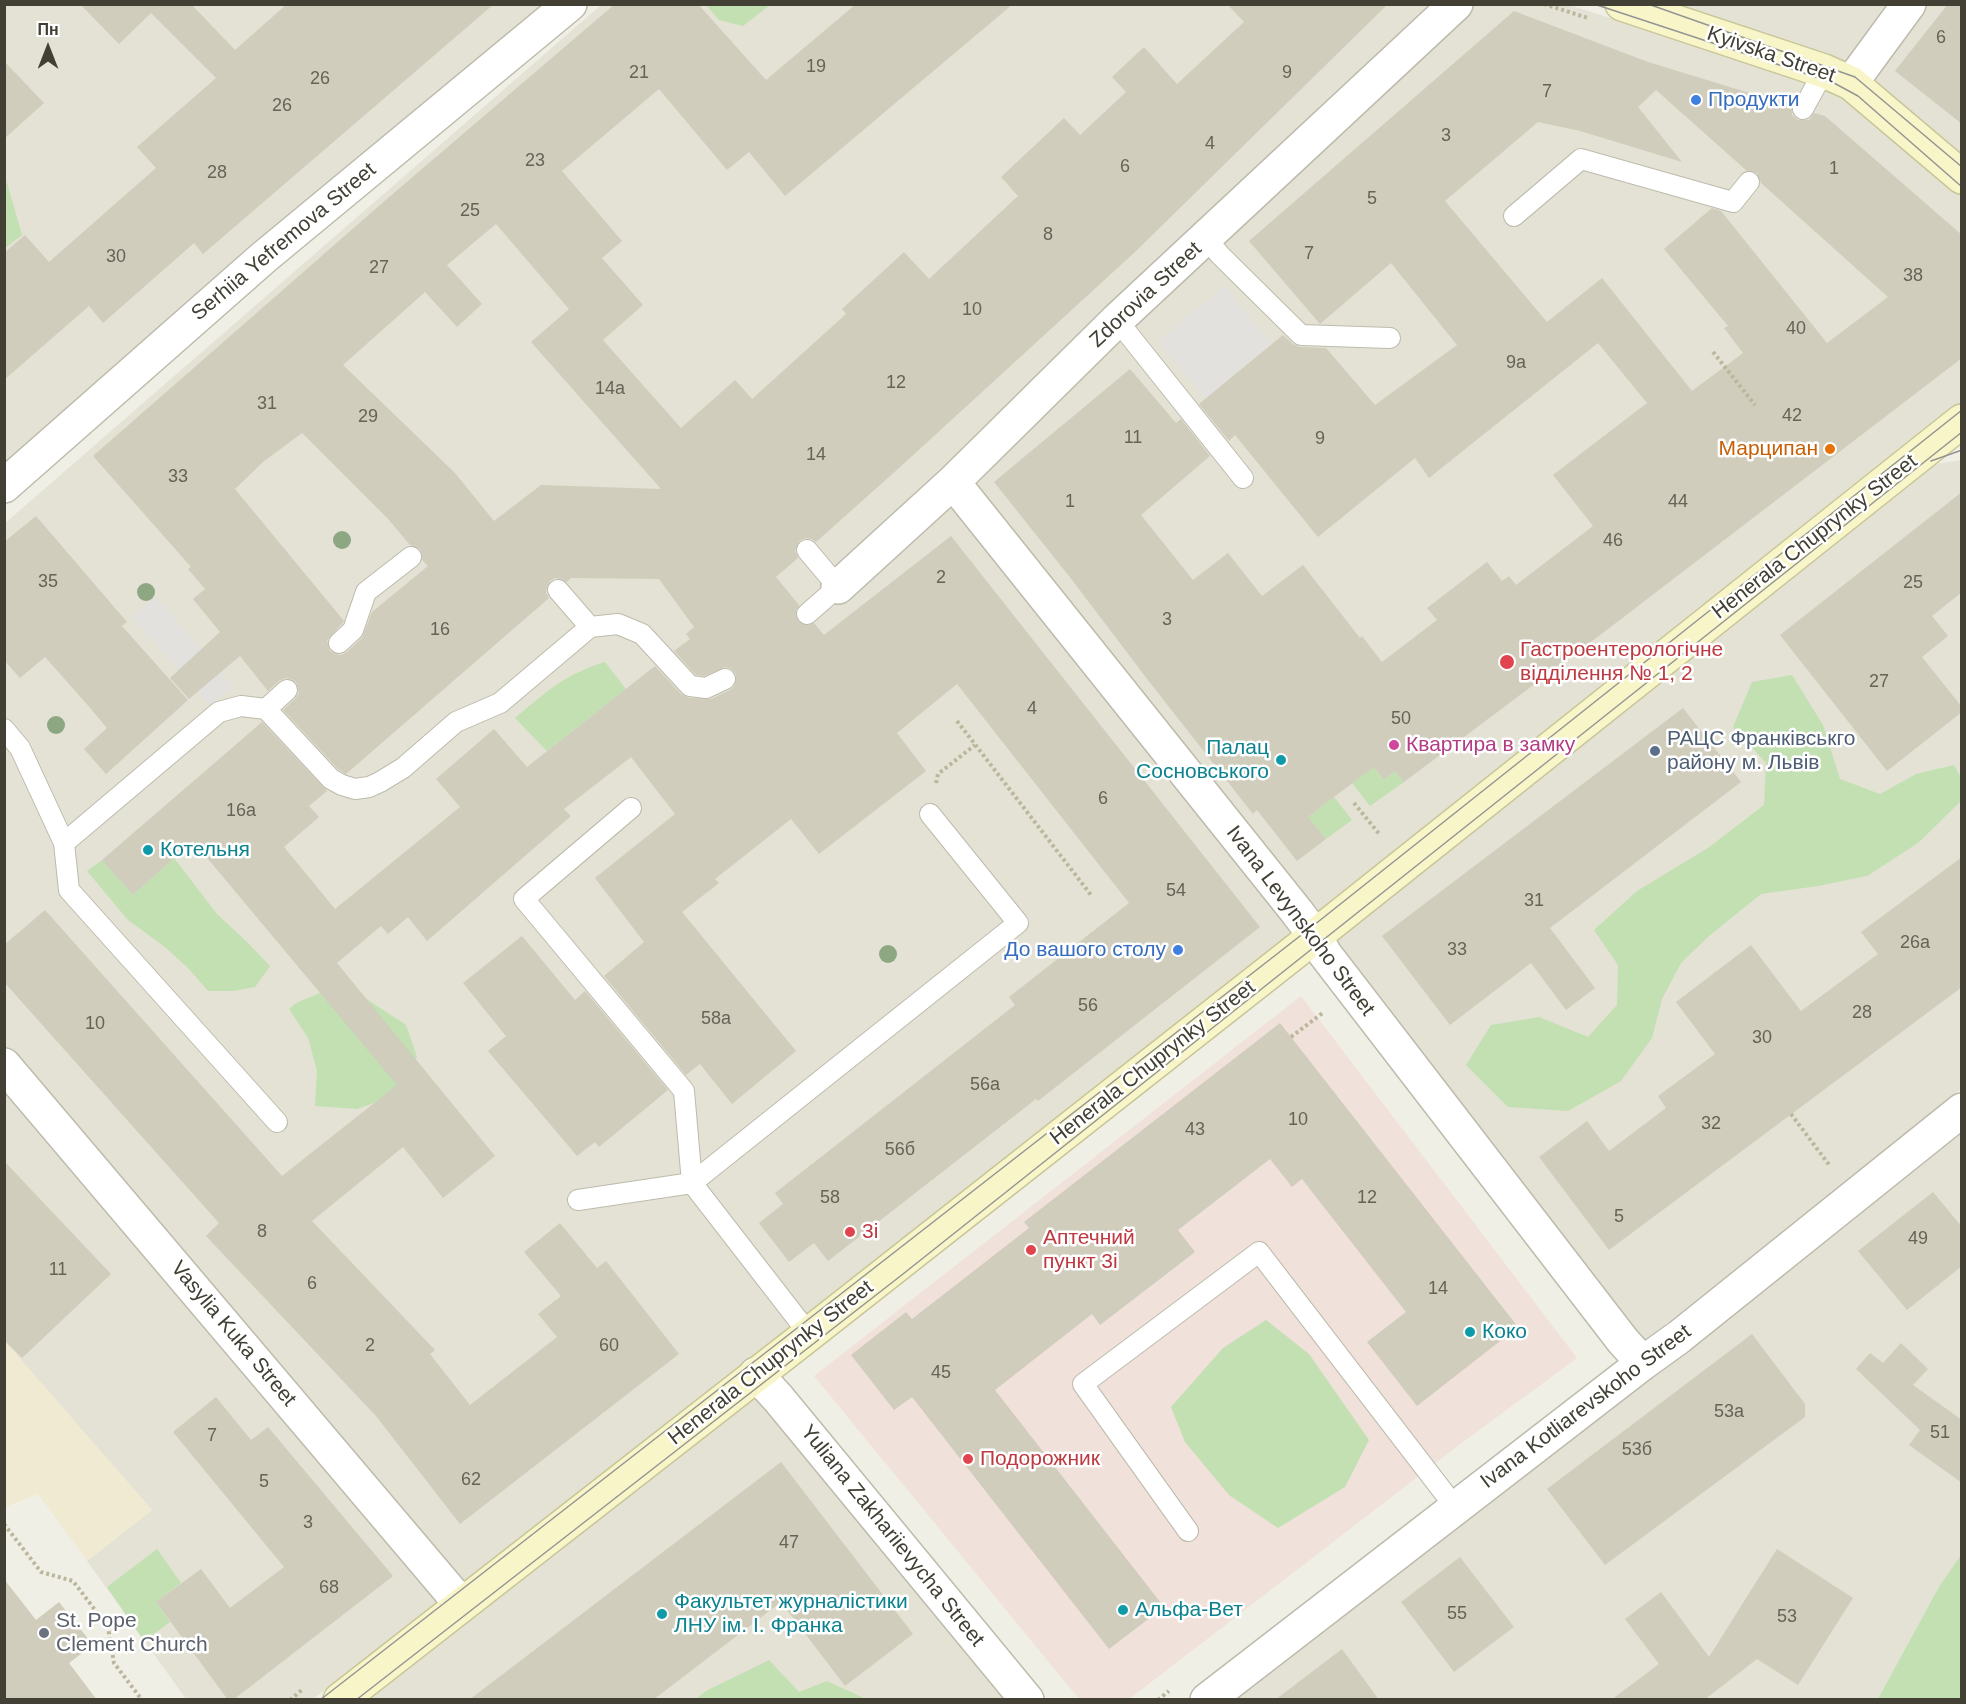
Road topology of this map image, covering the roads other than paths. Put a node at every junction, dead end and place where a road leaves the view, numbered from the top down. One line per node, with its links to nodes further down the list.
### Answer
1 (570, 4): 18 (street, Serhiia Yefremova Street)
2 (1456, 4): 10 (street, Zdorovia Street)
3 (1622, 4): 5 (street, Kyivska Street)
4 (1909, 4): 5 (street)
5 (1837, 77): 6 (lane); 7 (street, Kyivska Street)
6 (1803, 109)
7 (1962, 177)
8 (1749, 182): 9 (lane)
9 (1514, 216)
10 (1206, 238): 11 (street, Zdorovia Street); 12 (lane)
11 (1117, 320): 16 (lane); 17 (street, Zdorovia Street)
12 (1390, 338)
13 (1962, 421): 15 (street, Henerala Chuprynky Street)
14 (1962, 441): 15 (street)
15 (1929, 447): 33 (street, Henerala Chuprynky Street)
16 (1243, 478)
17 (953, 482): 21 (street, Zdorovia Street); 33 (street, Ivana Levynskoho Street)
18 (4, 486)
19 (807, 550): 21 (lane)
20 (411, 557): 25 (lane)
21 (838, 587): 23 (lane)
22 (558, 590): 24 (lane)
23 (807, 614)
24 (590, 627): 26 (lane); 28 (lane)
25 (339, 643)
26 (725, 679)
27 (287, 690): 28 (lane)
28 (266, 709): 32 (lane)
29 (4, 729): 32 (lane)
30 (631, 808): 37 (lane)
31 (930, 814): 37 (lane)
32 (64, 843): 36 (lane)
33 (1315, 936): 39 (street, Henerala Chuprynky Street); 40 (street, Ivana Levynskoho Street)
34 (4, 1065): 44 (street, Vasylia Kuka Street)
35 (1962, 1110): 40 (street, Ivana Kotliarevskoho Street)
36 (277, 1122)
37 (692, 1183): 38 (lane); 39 (lane)
38 (578, 1200)
39 (809, 1334): 41 (street, Henerala Chuprynky Street)
40 (1643, 1363): 42 (street, Ivana Kotliarevskoho Street)
41 (756, 1374): 44 (street, Henerala Chuprynky Street); 46 (street, Yuliana Zakhariievycha Street)
42 (1455, 1507): 43 (lane); 47 (street, Ivana Kotliarevskoho Street)
43 (1188, 1531)
44 (461, 1604): 45 (street, Henerala Chuprynky Street)
45 (340, 1700)
46 (1027, 1700)
47 (1206, 1700)

